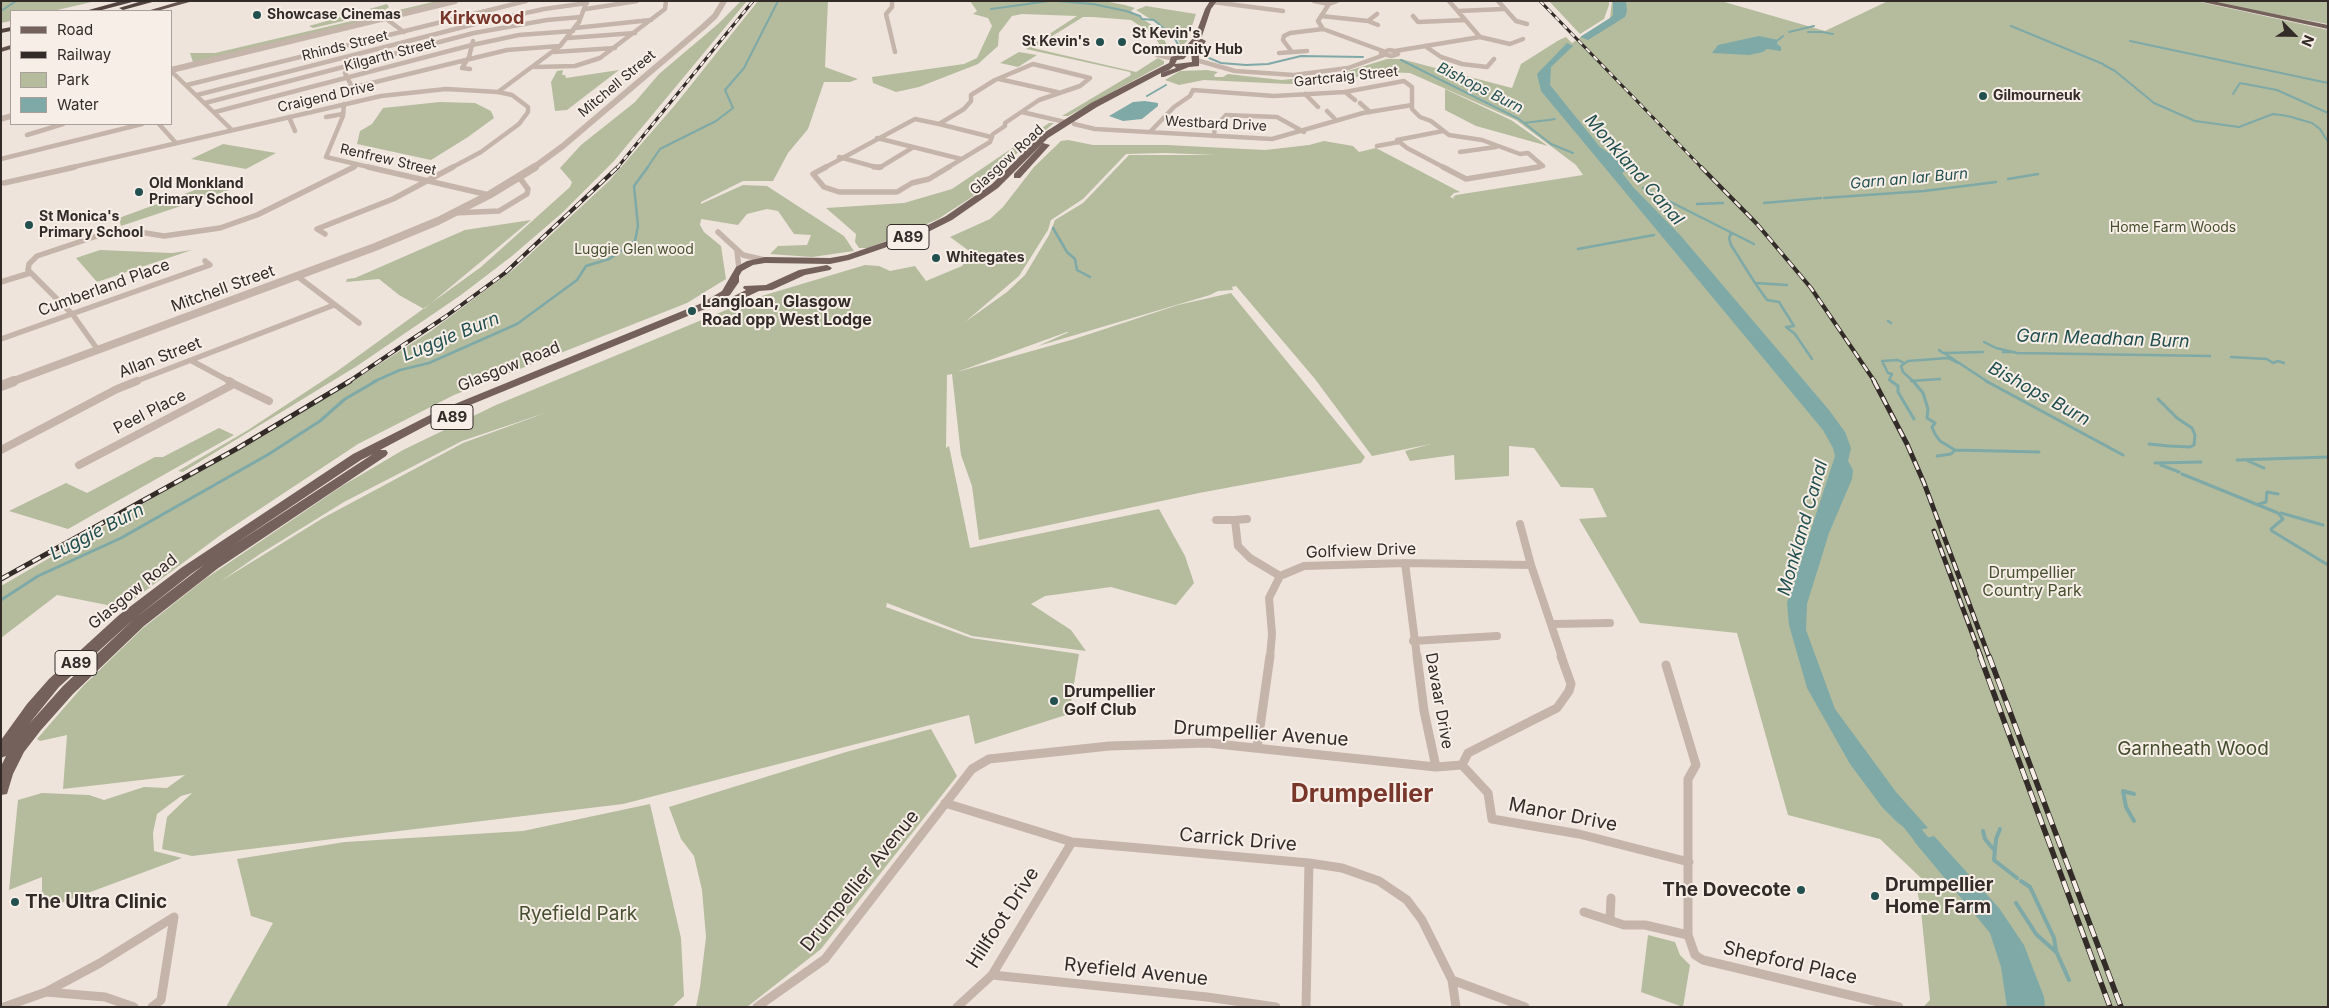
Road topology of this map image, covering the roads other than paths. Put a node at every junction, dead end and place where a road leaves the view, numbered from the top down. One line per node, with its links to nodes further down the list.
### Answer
1 (132, 1): 21 (highway)
2 (152, 1): 22 (highway)
3 (190, 1): 23 (highway)
4 (201, 1): 24 (highway)
5 (455, 1): 32 (street)
6 (526, 1): 28 (street)
7 (637, 1): 19 (street)
8 (666, 1): 33 (street)
9 (724, 1): 117 (street, Mitchell Street)
10 (892, 1): 55 (street)
11 (1314, 1): 18 (street)
12 (1337, 1): 18 (street)
13 (1449, 1): 26 (street)
14 (1498, 1): 20 (street)
15 (2201, 1): 39 (main road)
16 (587, 2): 19 (street); 36 (street, Rhinds Street)
17 (1217, 2): 25 (street); 63 (main road, A89); 64 (main road)
18 (1329, 4): 29 (street)
19 (586, 9): 31 (street)
20 (1504, 9): 26 (street); 37 (street)
21 (93, 10)
22 (114, 10)
23 (154, 10)
24 (165, 10)
25 (1283, 11)
26 (1458, 11): 34 (street)
27 (1377, 14): 35 (street)
28 (469, 15): 36 (street); 42 (street)
29 (1321, 16): 35 (street); 40 (street)
30 (1413, 16): 34 (street)
31 (581, 17): 41 (street); 43 (street)
32 (385, 18): 42 (street); 69 (street)
33 (651, 20): 41 (street, Kilgarth Street); 44 (street)
34 (1465, 20): 45 (street)
35 (1368, 21): 38 (street)
36 (475, 24): 43 (street); 61 (street, Rhinds Street)
37 (1527, 24)
38 (1378, 25)
39 (2328, 28)
40 (1323, 29): 56 (street); 58 (street)
41 (574, 30): 46 (street); 48 (street, Kilgarth Street)
42 (404, 32): 51 (street)
43 (474, 33): 48 (street); 66 (street)
44 (635, 33): 46 (street); 52 (street)
45 (1480, 37): 47 (street); 50 (street)
46 (568, 38): 49 (street)
47 (1523, 39)
48 (472, 45): 60 (street); 72 (street, Kilgarth Street)
49 (560, 46): 54 (street); 60 (street)
50 (1424, 46): 58 (street); 62 (street)
51 (336, 48): 61 (street); 74 (street)
52 (616, 48): 54 (street); 65 (street)
53 (1308, 51): 56 (street)
54 (554, 52): 65 (street)
55 (895, 52)
56 (1292, 52): 57 (street)
57 (1279, 53)
58 (1383, 53): 64 (street)
59 (1157, 55): 63 (street)
60 (469, 57): 67 (street); 72 (street)
61 (342, 58): 66 (street); 79 (street, Rhinds Street)
62 (1494, 59)
63 (1176, 60): 64 (main road); 64 (main road); 92 (main road, Glasgow Road / A89)
64 (1192, 63): 92 (main road, Glasgow Road / A89)
65 (535, 67): 75 (street)
66 (343, 68): 72 (street); 80 (street)
67 (462, 68): 68 (street); 71 (street)
68 (470, 69)
69 (172, 71)
70 (172, 72): 74 (street)
71 (456, 74)
72 (347, 78): 85 (street, Kilgarth Street)
73 (999, 79): 76 (street); 76 (street); 93 (street)
74 (187, 86): 79 (street)
75 (498, 92): 81 (street, Craigend Drive); 118 (street, Craigend Drive)
76 (1057, 92): 86 (street)
77 (1345, 92): 78 (street, Gartcraig Street); 82 (street, Gartcraig Street); 87 (street)
78 (1305, 94): 83 (street); 100 (street, Gartcraig Street)
79 (197, 95): 80 (street)
80 (205, 103): 85 (street)
81 (344, 104): 88 (street, Renfrew Street); 89 (street, Craigend Drive)
82 (1412, 105): 87 (street, Westbard Drive); 99 (street)
83 (1318, 107)
84 (1327, 111): 91 (street)
85 (215, 112): 97 (street)
86 (1022, 112): 92 (street, Westbard Drive); 105 (street)
87 (1370, 112): 91 (street, Westbard Drive)
88 (343, 114): 90 (street); 115 (street, Renfrew Street)
89 (289, 117): 97 (street, Craigend Drive); 98 (street)
90 (326, 117)
91 (1336, 120): 101 (street, Westbard Drive)
92 (1070, 123): 100 (street, Westbard Drive); 116 (main road, Glasgow Road / A89)
93 (939, 124): 104 (street); 105 (street)
94 (60, 125): 102 (street)
95 (138, 125): 113 (street)
96 (160, 125): 107 (street)
97 (232, 130): 107 (street, Craigend Drive)
98 (295, 131)
99 (1443, 131): 106 (street); 109 (street)
100 (1150, 132): 103 (street, Westbard Drive)
101 (1304, 132): 103 (street, Westbard Drive); 103 (street)
102 (27, 135)
103 (1214, 136)
104 (876, 138): 110 (street); 112 (street)
105 (991, 138): 114 (street)
106 (1399, 142): 108 (street); 109 (street)
107 (176, 143): 119 (street, Craigend Drive)
108 (1377, 146)
109 (1496, 147): 111 (street)
110 (912, 148): 112 (street); 114 (street)
111 (1460, 152)
112 (840, 157): 114 (street)
113 (1, 159)
114 (962, 160)
115 (357, 165): 118 (street, Renfrew Street); 128 (street)
116 (1021, 166): 127 (main road, Glasgow Road / A89); 131 (main road, Glasgow Road / A89)
117 (519, 177): 120 (street, Mitchell Street); 121 (street, Mitchell Street)
118 (430, 181): 120 (street, Renfrew Street); 123 (street)
119 (4, 183)
120 (489, 195): 121 (street, Mitchell Street)
121 (453, 214): 129 (street, Mitchell Street)
122 (718, 232): 124 (street)
123 (325, 234)
124 (736, 250): 126 (street); 130 (street)
125 (205, 260): 135 (street, Cumberland Place)
126 (765, 260): 127 (main road, Glasgow Road / A89); 130 (main road, Glasgow Road / A89)
127 (781, 261): 131 (main road)
128 (30, 273): 132 (street); 135 (street)
129 (297, 276): 134 (street); 138 (street, Mitchell Street)
130 (737, 276): 133 (main road); 158 (main road, Glasgow Road / A89)
131 (788, 279): 133 (main road, Glasgow Road / A89)
132 (1, 282)
133 (755, 290): 158 (main road, Glasgow Road / A89)
134 (334, 305): 136 (street); 139 (street, Allan Street)
135 (73, 315): 137 (street, Cumberland Place); 138 (street)
136 (359, 323)
137 (1, 339)
138 (98, 350): 141 (street, Mitchell Street)
139 (192, 361): 140 (street); 143 (street, Allan Street)
140 (234, 384): 142 (street); 144 (street, Peel Place)
141 (1, 386)
142 (269, 401)
143 (1, 450)
144 (79, 465)
145 (1246, 519): 147 (street)
146 (1216, 520): 147 (street)
147 (1235, 520): 151 (street)
148 (1520, 524): 150 (street)
149 (1405, 563): 150 (street, Golfview Drive); 151 (street, Golfview Drive); 155 (street, Davaar Drive)
150 (1531, 565): 153 (street)
151 (1280, 576): 157 (street)
152 (1610, 623): 153 (street)
153 (1553, 624): 159 (street)
154 (1496, 636): 155 (street, Davaar Drive)
155 (1413, 640): 160 (street, Davaar Drive)
156 (1666, 664): 164 (street, Shepford Place)
157 (1257, 748): 160 (street, Drumpellier Avenue); 162 (street, Drumpellier Avenue)
158 (6, 750): 161 (main road, A89)
159 (1462, 764): 160 (street, Drumpellier Avenue); 164 (street, Manor Drive)
160 (1436, 767)
161 (1, 789)
162 (945, 803): 163 (street, Carrick Drive); 176 (street, Drumpellier Avenue)
163 (1072, 842): 165 (street, Carrick Drive); 170 (street, Hillfoot Drive)
164 (1689, 862): 169 (street, Shepford Place)
165 (1309, 864): 171 (street, Carrick Drive); 179 (street)
166 (1611, 898): 168 (street)
167 (1584, 912): 168 (street)
168 (1610, 919): 169 (street)
169 (1688, 936): 182 (street, Shepford Place)
170 (992, 975): 177 (street, Hillfoot Drive); 178 (street, Ryefield Avenue)
171 (1452, 980): 180 (street, Carrick Drive); 181 (street)
172 (46, 992): 173 (street); 174 (street); 175 (street)
173 (4, 1007)
174 (134, 1007)
175 (152, 1007)
176 (757, 1007)
177 (957, 1007)
178 (1276, 1007)
179 (1306, 1007)
180 (1456, 1007)
181 (1525, 1007)
182 (1899, 1007)

